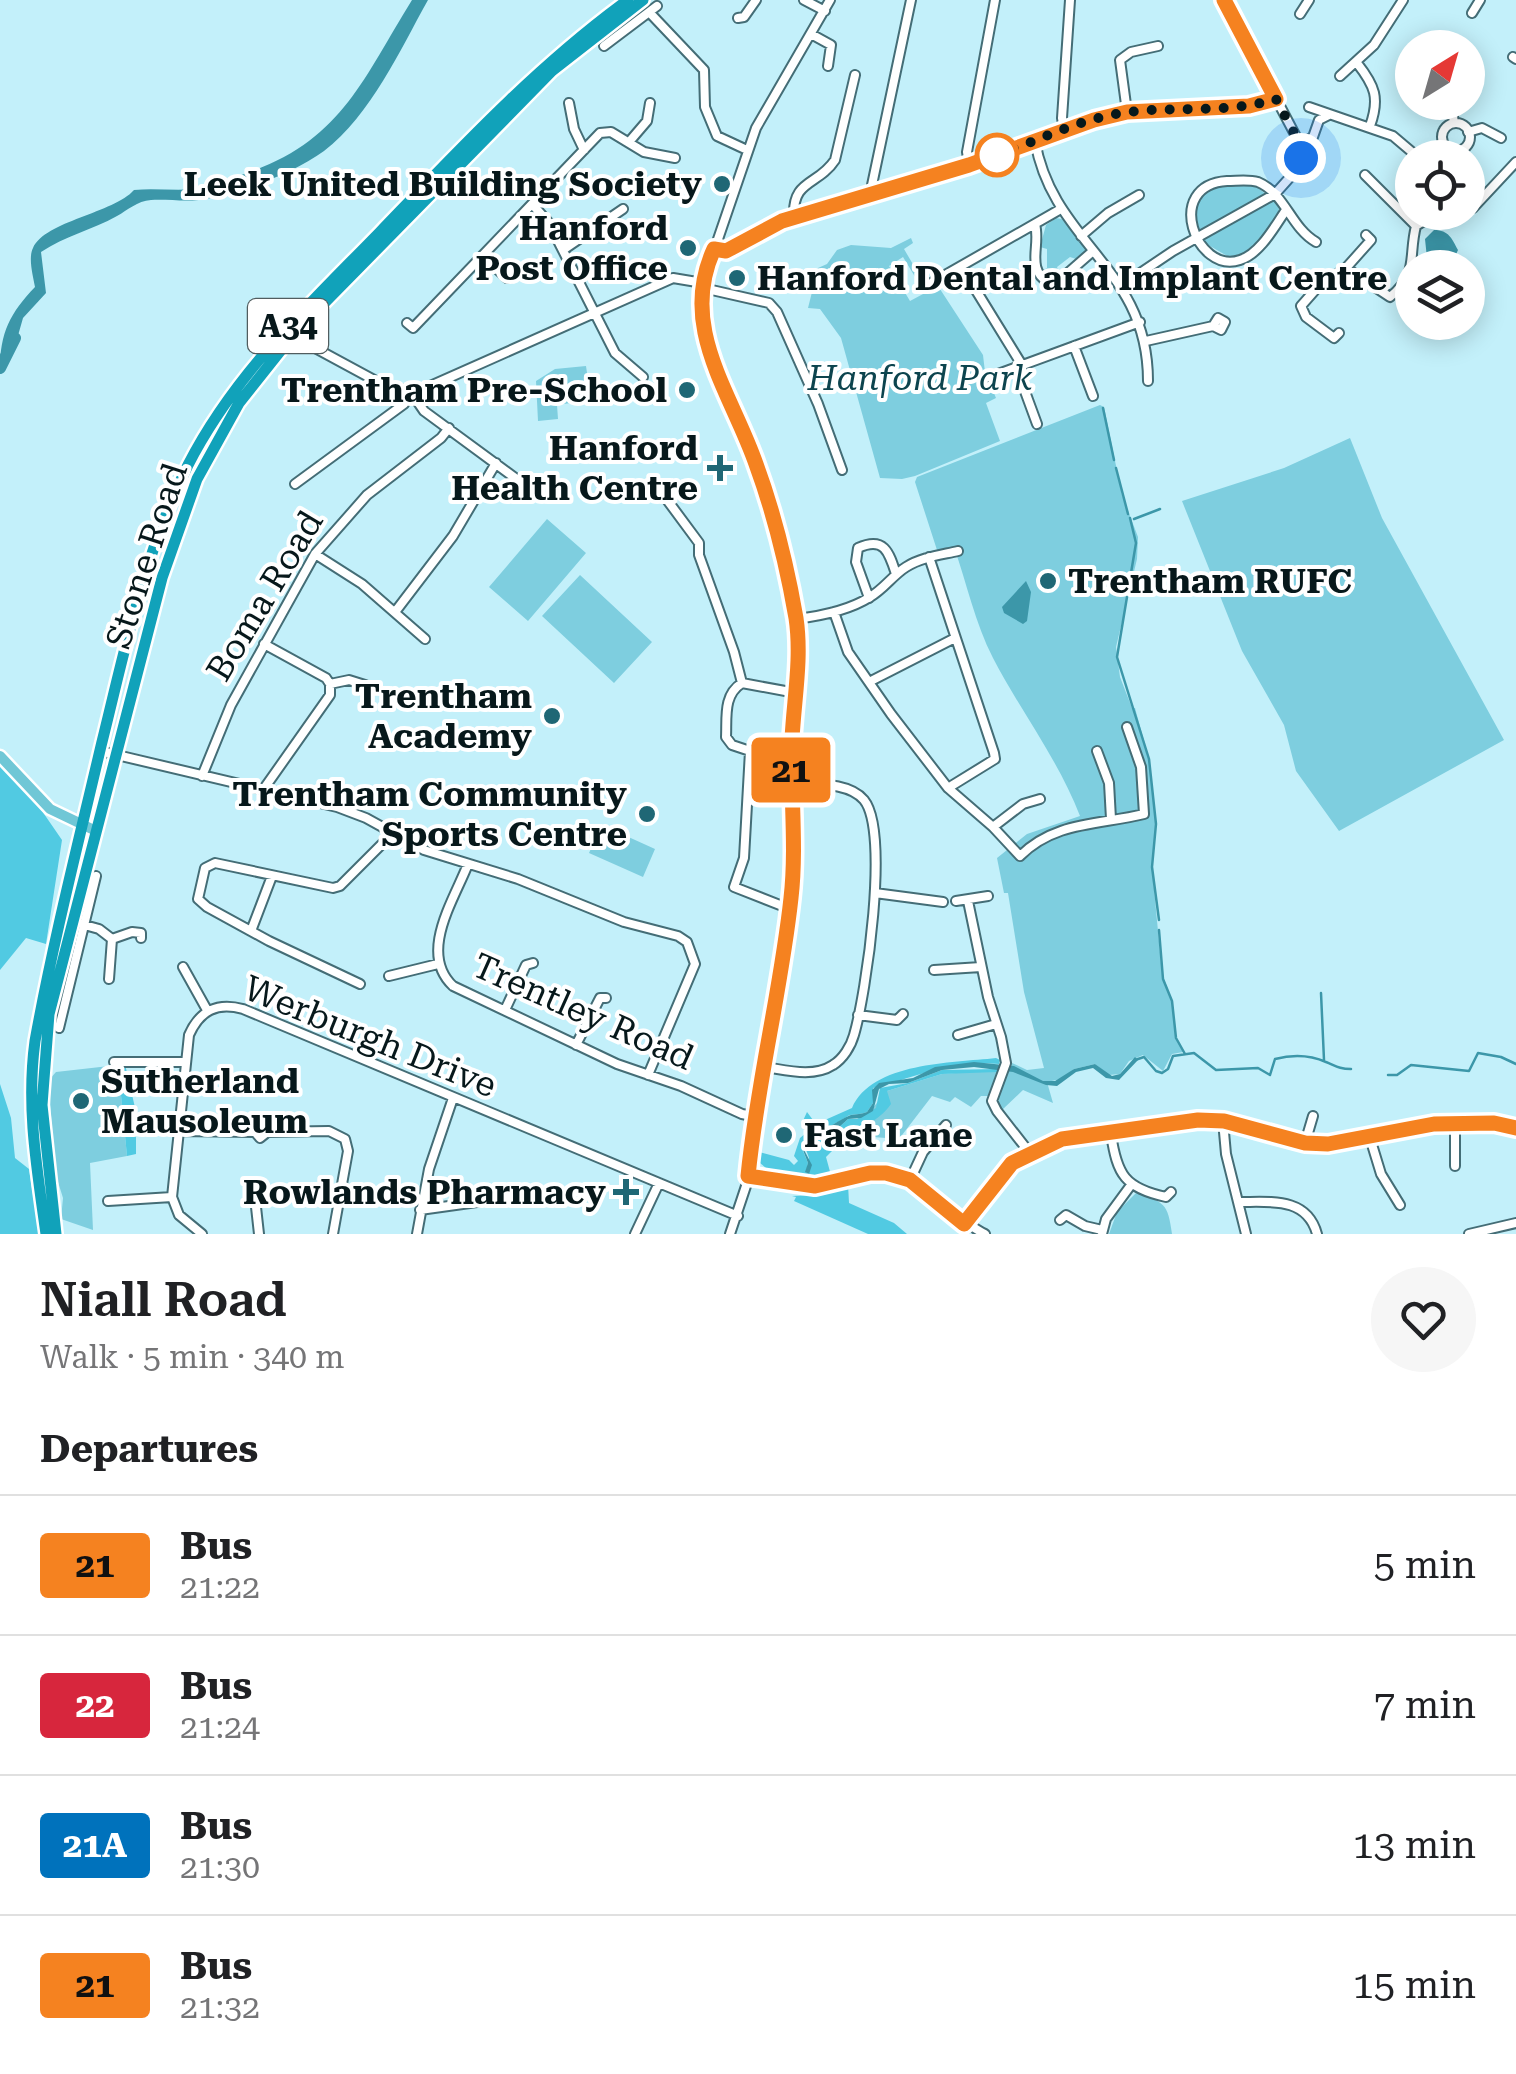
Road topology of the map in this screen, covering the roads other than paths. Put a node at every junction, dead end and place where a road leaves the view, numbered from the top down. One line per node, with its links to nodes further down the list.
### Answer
1 (628, 0): 27 (highway, Stone Road / A34)
2 (756, 0): 17 (street)
3 (804, 0): 14 (street)
4 (830, 0): 14 (street)
5 (911, 0): 51 (street)
6 (995, 0): 48 (street)
7 (1070, 0): 35 (street)
8 (1224, 0): 25 (street)
9 (1309, 0): 16 (street)
10 (1480, 0): 15 (street)
11 (1403, 2): 21 (street)
12 (646, 6): 13 (street); 19 (street); 27 (highway, Stone Road / A34); 45 (street)
13 (657, 6)
14 (825, 11): 18 (street)
15 (1472, 13)
16 (1300, 14)
17 (742, 20)
18 (811, 34): 22 (street); 45 (street)
19 (604, 46)
20 (1160, 46): 30 (street)
21 (1356, 64): 23 (street); 34 (street)
22 (828, 66)
23 (1341, 70)
24 (856, 75): 59 (street)
25 (1276, 99): 30 (street); 43 (street)
26 (650, 102): 41 (street)
27 (512, 104): 80 (highway, Stone Road / A34)
28 (572, 107): 44 (street)
29 (1310, 107): 31 (street)
30 (1127, 112): 35 (street)
31 (1334, 114): 34 (street); 43 (street)
32 (1454, 120): 33 (street)
33 (1454, 123): 36 (street); 39 (street)
34 (1370, 126): 38 (street)
35 (1064, 130): 42 (street)
36 (1468, 132): 37 (street); 40 (street)
37 (1501, 138)
38 (1398, 140)
39 (1443, 140)
40 (1467, 140)
41 (630, 142): 44 (street); 46 (street)
42 (1035, 142): 48 (street); 57 (street)
43 (1300, 144): 50 (street)
44 (584, 150): 54 (street)
45 (747, 150): 66 (street)
46 (675, 158)
47 (1516, 162): 52 (street)
48 (969, 165): 51 (street)
49 (1378, 173): 55 (street)
50 (1275, 194): 58 (street); 63 (street); 63 (street)
51 (873, 195): 59 (street)
52 (1485, 195)
53 (1138, 196): 62 (street)
54 (532, 204): 67 (street); 69 (street)
55 (1395, 205)
56 (623, 209): 67 (street)
57 (1060, 210): 60 (street); 62 (street)
58 (1286, 210): 63 (street); 65 (street)
59 (794, 217): 66 (street)
60 (1035, 224): 68 (street); 70 (street)
61 (1416, 230): 71 (street)
62 (1081, 236): 68 (street)
63 (1195, 238): 75 (street)
64 (1371, 240): 71 (street)
65 (1316, 242)
66 (714, 249): 73 (street)
67 (563, 250): 76 (street)
68 (1094, 251): 75 (street)
69 (482, 256): 72 (street); 78 (street)
70 (961, 266): 74 (street); 84 (street)
71 (1346, 268): 81 (street)
72 (508, 280)
73 (703, 286): 76 (street); 93 (street); 104 (street)
74 (926, 286)
75 (1122, 286): 77 (street)
76 (595, 311): 85 (street); 88 (street)
77 (1140, 322): 82 (street); 83 (street)
78 (407, 323)
79 (1213, 326): 82 (street)
80 (288, 333): 88 (street); 114 (highway, Stone Road / A34); 118 (highway, Stone Road / A34)
81 (1334, 338)
82 (1146, 341): 87 (street)
83 (1074, 346): 84 (street); 89 (street)
84 (1019, 366): 86 (street); 90 (street)
85 (644, 373)
86 (990, 377)
87 (1148, 381)
88 (411, 392): 91 (street); 94 (street)
89 (1094, 399)
90 (1037, 424)
91 (449, 428): 92 (street); 98 (street, Boma Road)
92 (496, 463): 95 (street); 102 (street)
93 (842, 470)
94 (296, 484)
95 (522, 484)
96 (658, 485): 109 (street)
97 (958, 552): 99 (street)
98 (315, 554): 102 (street); 107 (street, Boma Road)
99 (929, 557): 100 (street); 105 (street)
100 (896, 574): 101 (street); 101 (street)
101 (869, 598): 103 (street)
102 (395, 612): 106 (street)
103 (834, 612): 104 (street); 108 (street)
104 (796, 619): 112 (street)
105 (956, 638): 108 (street); 122 (street)
106 (425, 639)
107 (264, 644): 110 (street); 120 (street, Boma Road)
108 (869, 682): 122 (street)
109 (742, 683): 112 (street); 115 (street)
110 (330, 684): 111 (street); 123 (street)
111 (367, 686)
112 (796, 693): 121 (street)
113 (1126, 726): 125 (street)
114 (100, 751): 118 (street); 126 (highway, Stone Road / A34)
115 (750, 751): 117 (street); 138 (street)
116 (1097, 751): 125 (street)
117 (762, 754)
118 (116, 755): 120 (street); 128 (highway, Stone Road / A34)
119 (0, 756): 126 (main road)
120 (202, 776): 123 (street)
121 (790, 783): 133 (street); 138 (street)
122 (948, 788): 127 (street)
123 (263, 790): 129 (street)
124 (1040, 799): 127 (street)
125 (1111, 820): 127 (street)
126 (82, 825): 128 (main road); 194 (highway, Stone Road / A34)
127 (993, 826)
128 (96, 831): 139 (highway, Stone Road / A34)
129 (392, 834): 130 (street); 132 (street)
130 (468, 864): 144 (street, Trentley Road); 163 (street)
131 (96, 876): 139 (street)
132 (272, 876): 140 (street); 140 (street)
133 (875, 893): 136 (street); 154 (street)
134 (988, 896): 135 (street)
135 (968, 901): 137 (street); 146 (street)
136 (943, 902)
137 (956, 902)
138 (790, 909): 162 (street)
139 (78, 924): 142 (street); 157 (street); 195 (highway, Stone Road / A34)
140 (252, 931): 150 (street)
141 (141, 938): 142 (street)
142 (112, 939): 149 (street)
143 (527, 962): 153 (street)
144 (438, 964): 148 (street); 153 (street, Trentley Road)
145 (182, 967): 152 (street)
146 (982, 967): 147 (street); 156 (street)
147 (940, 971)
148 (393, 972)
149 (109, 979)
150 (355, 979)
151 (601, 997): 159 (street)
152 (208, 1010): 161 (street, Werburgh Drive); 164 (street, Werburgh Drive)
153 (504, 1010): 159 (street, Trentley Road)
154 (858, 1015): 155 (street); 162 (street)
155 (900, 1020)
156 (996, 1024): 158 (street); 175 (street)
157 (59, 1028)
158 (963, 1032)
159 (576, 1045): 163 (street, Trentley Road)
160 (114, 1062): 161 (street)
161 (186, 1062): 171 (street, Werburgh Drive)
162 (765, 1068): 165 (street)
163 (648, 1075): 165 (street, Trentley Road)
164 (453, 1098): 179 (street, Werburgh Drive); 188 (street)
165 (756, 1117): 177 (street)
166 (1224, 1121): 172 (street); 174 (street); 186 (street)
167 (1313, 1122): 174 (street)
168 (1455, 1123): 169 (street); 173 (street); 176 (street)
169 (1516, 1128)
170 (945, 1130): 178 (street)
171 (177, 1132): 183 (street, Werburgh Drive); 198 (street)
172 (1111, 1134): 175 (street); 180 (street)
173 (1370, 1138): 174 (street); 187 (street)
174 (1305, 1143)
175 (1030, 1152): 192 (street)
176 (1458, 1162)
177 (748, 1176): 178 (street); 190 (street)
178 (910, 1180): 192 (street)
179 (659, 1183): 190 (street, Werburgh Drive); 200 (street)
180 (1131, 1185): 184 (street); 193 (street)
181 (543, 1193): 188 (street)
182 (260, 1196): 197 (street)
183 (172, 1197): 185 (street); 196 (street)
184 (1169, 1198)
185 (108, 1201)
186 (1240, 1202): 203 (street); 204 (street)
187 (1395, 1203)
188 (420, 1210): 199 (street)
189 (1064, 1214): 193 (street)
190 (738, 1216): 201 (street)
191 (1516, 1223): 205 (street)
192 (964, 1224): 202 (street)
193 (1102, 1232)
194 (46, 1234)
195 (56, 1234)
196 (202, 1234)
197 (258, 1234)
198 (333, 1234)
199 (418, 1234)
200 (635, 1234)
201 (730, 1234)
202 (985, 1234)
203 (1246, 1234)
204 (1317, 1234)
205 (1469, 1234)

